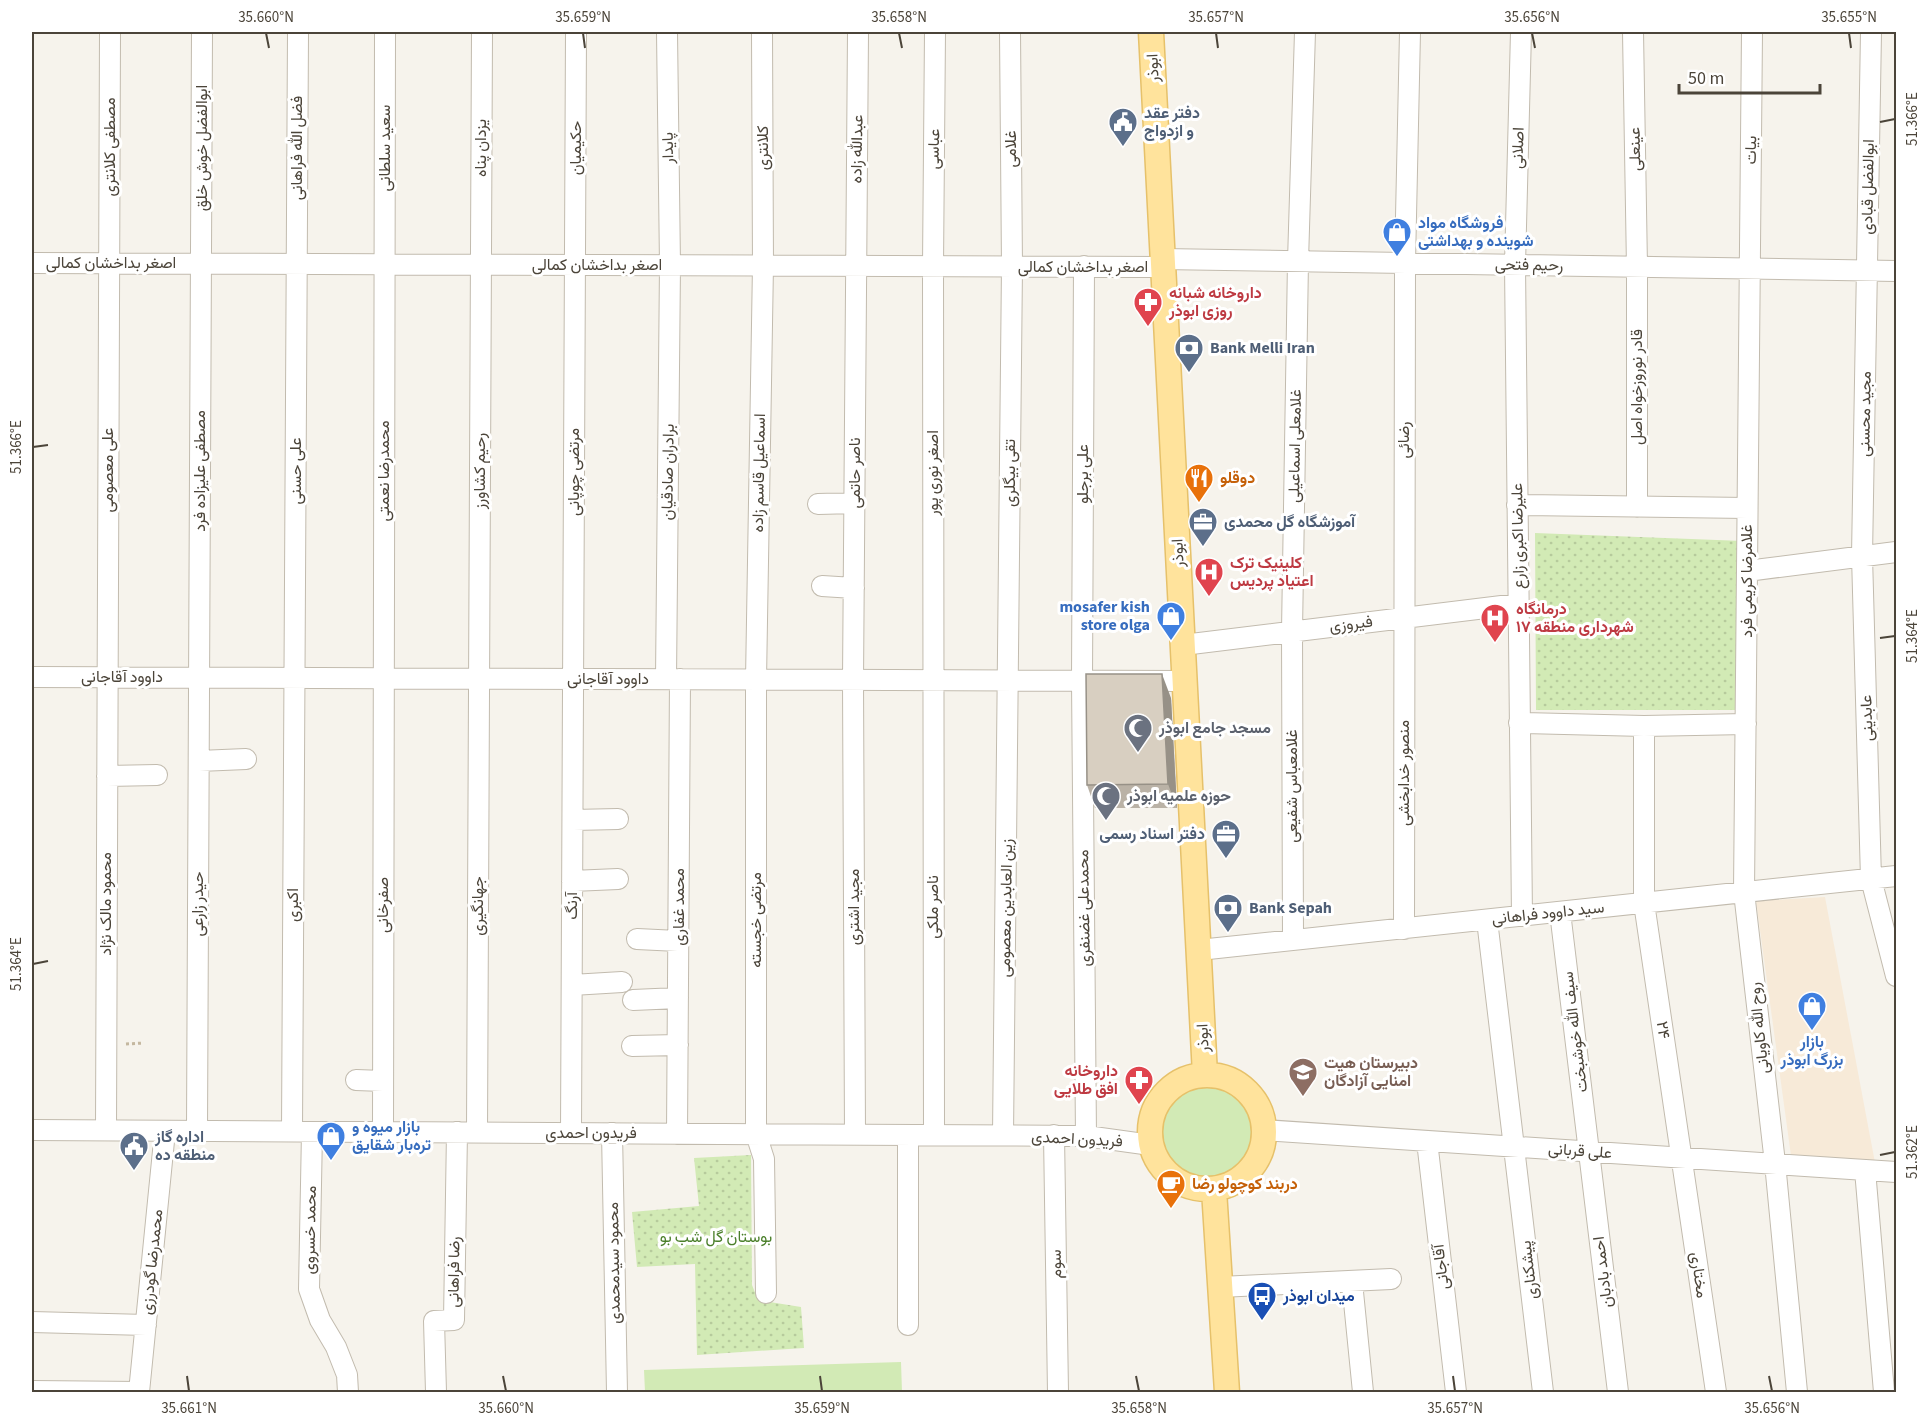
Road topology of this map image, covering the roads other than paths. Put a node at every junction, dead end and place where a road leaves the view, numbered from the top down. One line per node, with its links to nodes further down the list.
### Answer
1 (111, 32): 21 (street, مصطفی کلانتری)
2 (202, 32): 24 (street, ابوالفضل خوش خلق)
3 (298, 32): 25 (street, فضل الله فراهانی)
4 (385, 32): 26 (street, سعید سلطانی)
5 (482, 32): 27 (street, یزدان پناه)
6 (576, 32): 28 (street, حکیمیان)
7 (667, 32): 29 (street, پایدار)
8 (762, 32): 30 (street, کلانتری)
9 (858, 32): 32 (street, عبدالله زاده)
10 (935, 32): 33 (street, عباسی)
11 (1010, 32): 34 (street, غلامی)
12 (1151, 32): 22 (main road, ابوذر)
13 (1305, 32): 19 (street, غلامعلی اسماعیلی)
14 (1410, 32): 23 (street, رضائی)
15 (1521, 32): 31 (street, اصلانی)
16 (1632, 32): 36 (street, عینعلی)
17 (1752, 32): 37 (street, بیات)
18 (1871, 32): 38 (street, ابوالفضل قبادی)
19 (1298, 261): 22 (street, رحیم فتحی); 23 (street, رحیم فتحی); 52 (street, غلامعلی اسماعیلی)
20 (32, 263): 21 (street, اصغر بداخشان کمالی)
21 (109, 263): 24 (street, اصغر بداخشان کمالی); 55 (street, علی معصومی)
22 (1163, 263): 35 (street, اصغر بداخشان کمالی); 53 (main road, ابوذر)
23 (1405, 263): 31 (street, رحیم فتحی); 51 (street, رضائی)
24 (201, 264): 25 (street, اصغر بداخشان کمالی); 56 (street, مصطفی علیزاده فرد)
25 (297, 264): 26 (street, اصغر بداخشان کمالی); 57 (street, علی حسنی)
26 (385, 264): 27 (street, اصغر بداخشان کمالی); 58 (street, محمدرضا نعمتی)
27 (481, 264): 28 (street, اصغر بداخشان کمالی); 59 (street, رحیم کشاورز)
28 (575, 265): 29 (street, اصغر بداخشان کمالی); 60 (street, مرتضی چوپانی)
29 (670, 265): 30 (street, اصغر بداخشان کمالی); 61 (street, برادران صادقیان)
30 (763, 265): 32 (street, اصغر بداخشان کمالی); 62 (street, اسماعیل قاسم زاده)
31 (1515, 265): 36 (street, رحیم فتحی); 42 (street, علیرضا اکبری زارع)
32 (855, 266): 33 (street, اصغر بداخشان کمالی); 40 (street, ناصر حاتمی)
33 (933, 266): 34 (street, اصغر بداخشان کمالی); 64 (street, اصغر نوری پور)
34 (1012, 266): 35 (street, اصغر بداخشان کمالی); 65 (street, تقی بیگلری)
35 (1084, 266): 66 (street, علی برجلو)
36 (1637, 267): 37 (street, رحیم فتحی); 43 (street, قادر نوروزخواه اصل)
37 (1750, 269): 38 (street, رحیم فتحی); 44 (street, غلامرضا کریمی فرد)
38 (1867, 271): 39 (street, رحیم فتحی); 46 (street, مجید محسنی)
39 (1896, 271)
40 (855, 503): 41 (street); 49 (street, ناصر حاتمی)
41 (818, 504)
42 (1517, 505): 43 (street); 50 (street, علیرضا اکبری زارع)
43 (1637, 507): 44 (street)
44 (1747, 508): 47 (street, غلامرضا کریمی فرد)
45 (1896, 552): 46 (street)
46 (1862, 556): 47 (street); 79 (street, عابدینی)
47 (1747, 572): 69 (street, غلامرضا کریمی فرد)
48 (822, 586): 49 (street)
49 (854, 588): 63 (street, ناصر حاتمی)
50 (1518, 604): 51 (street, فیروزی); 68 (street, علیرضا اکبری زارع)
51 (1403, 618): 52 (street, فیروزی); 86 (street, منصور خدابخشی)
52 (1292, 631): 53 (street, فیروزی); 88 (street, غلامعباس شفیعی)
53 (1183, 645): 67 (main road, ابوذر)
54 (32, 677): 55 (street, داوود آقاجانی)
55 (108, 677): 56 (street, داوود آقاجانی); 74 (street, محمود مالک نژاد)
56 (199, 677): 57 (street, داوود آقاجانی); 72 (street, حیدر زارعی)
57 (294, 678): 58 (street, داوود آقاجانی); 106 (street, اکبری)
58 (384, 678): 59 (street, داوود آقاجانی); 100 (street, صفرخانی)
59 (479, 678): 60 (street, داوود آقاجانی); 109 (street, جهانگیری)
60 (573, 679): 61 (street, داوود آقاجانی); 76 (street, آرنگ)
61 (673, 679): 62 (street, داوود آقاجانی); 89 (street, محمد غفاری)
62 (756, 680): 63 (street, داوود آقاجانی); 113 (street, مرتضی خجسته)
63 (854, 680): 64 (street, داوود آقاجانی); 114 (street, مجید اشتری)
64 (933, 680): 65 (street, داوود آقاجانی); 116 (street, ناصر ملکی)
65 (1008, 680): 66 (street, داوود آقاجانی); 117 (street, زین العابدین معصومی)
66 (1082, 681): 67 (street, داوود آقاجانی); 119 (street, محمدعلی غضنفری)
67 (1185, 681): 90 (main road, ابوذر)
68 (1519, 723): 70 (street); 84 (street, علیرضا اکبری زارع)
69 (1746, 724): 70 (street); 81 (street, غلامرضا کریمی فرد)
70 (1644, 726): 82 (street, ۲۴)
71 (246, 759): 72 (street)
72 (199, 761): 105 (street, حیدر زارعی)
73 (157, 775): 74 (street)
74 (107, 776): 103 (street, محمود مالک نژاد)
75 (618, 819): 76 (street)
76 (573, 820): 80 (street, آرنگ)
77 (1896, 876): 79 (street, سید داوود فراهانی)
78 (618, 879): 80 (street)
79 (1871, 879): 81 (street, سید داوود فراهانی); 91 (street, عابدینی)
80 (572, 881): 93 (street, آرنگ)
81 (1744, 892): 82 (street, سید داوود فراهانی); 125 (street, روح الله کاویانی)
82 (1644, 903): 83 (street, سید داوود فراهانی); 124 (street, ۲۴)
83 (1560, 912): 84 (street, سید داوود فراهانی); 123 (street, سیف الله خوشبخت)
84 (1522, 916): 85 (street, سید داوود فراهانی)
85 (1487, 920): 86 (street, سید داوود فراهانی); 122 (street, پیشکناری)
86 (1404, 929): 88 (street, سید داوود فراهانی)
87 (636, 939): 89 (street)
88 (1293, 940): 90 (street, سید داوود فراهانی)
89 (678, 941): 94 (street, محمد غفاری)
90 (1199, 950): 98 (main road, ابوذر)
91 (1896, 976)
92 (622, 982): 93 (street)
93 (572, 985): 110 (street, آرنگ)
94 (678, 998): 95 (street); 96 (street, محمد غفاری)
95 (633, 1000)
96 (678, 1045): 97 (street); 112 (street, محمد غفاری)
97 (632, 1046)
98 (1205, 1075): 102 (main road); 121 (main road)
99 (356, 1080): 100 (street)
100 (383, 1081): 107 (street, صفرخانی)
101 (32, 1130): 103 (street, فریدون احمدی)
102 (1264, 1130): 120 (street, علی قربانی); 128 (main road)
103 (106, 1131): 104 (street, فریدون احمدی)
104 (165, 1131): 105 (street, فریدون احمدی); 134 (street, محمدرضا گودرزی)
105 (197, 1131): 106 (street, فریدون احمدی)
106 (302, 1132): 107 (street, فریدون احمدی); 138 (street, محمد خسروی)
107 (383, 1132): 108 (street, فریدون احمدی)
108 (457, 1132): 109 (street, فریدون احمدی); 139 (street, رضا فراهانی)
109 (477, 1132): 110 (street, فریدون احمدی)
110 (571, 1133): 111 (street, فریدون احمدی)
111 (612, 1133): 112 (street, فریدون احمدی); 140 (street, محمود سیدمحمدی)
112 (677, 1134): 113 (street, فریدون احمدی)
113 (756, 1134): 114 (street, فریدون احمدی); 132 (street, مرتضی خجسته)
114 (855, 1134): 115 (street, فریدون احمدی)
115 (908, 1135): 116 (street, فریدون احمدی); 135 (street)
116 (934, 1135): 117 (street, فریدون احمدی)
117 (1003, 1135): 118 (street, فریدون احمدی)
118 (1054, 1135): 119 (street, فریدون احمدی); 141 (street, سوم)
119 (1086, 1136): 121 (street, فریدون احمدی)
120 (1427, 1141): 122 (street, علی قربانی); 144 (street, آقاجانی)
121 (1151, 1145): 128 (main road)
122 (1514, 1147): 123 (street, علی قربانی); 145 (street, پیشکناری)
123 (1589, 1152): 124 (street, علی قربانی); 146 (street, احمد بادبان)
124 (1682, 1158): 125 (street, علی قربانی); 147 (street, مختاری)
125 (1775, 1163): 126 (street, علی قربانی); 148 (street, روح الله کاویانی)
126 (1865, 1170): 127 (street, علی قربانی); 149 (street)
127 (1896, 1172)
128 (1214, 1190): 131 (main road)
129 (1391, 1279): 130 (street)
130 (1352, 1282): 131 (street); 143 (street)
131 (1220, 1287): 142 (main road)
132 (766, 1293)
133 (32, 1322): 134 (street)
134 (146, 1325): 137 (street, محمدرضا گودرزی)
135 (908, 1325)
136 (32, 1391): 137 (street)
137 (139, 1392)
138 (348, 1392)
139 (436, 1392)
140 (617, 1392)
141 (1058, 1392)
142 (1227, 1392)
143 (1363, 1392)
144 (1456, 1392)
145 (1543, 1392)
146 (1618, 1392)
147 (1716, 1392)
148 (1797, 1392)
149 (1884, 1392)

